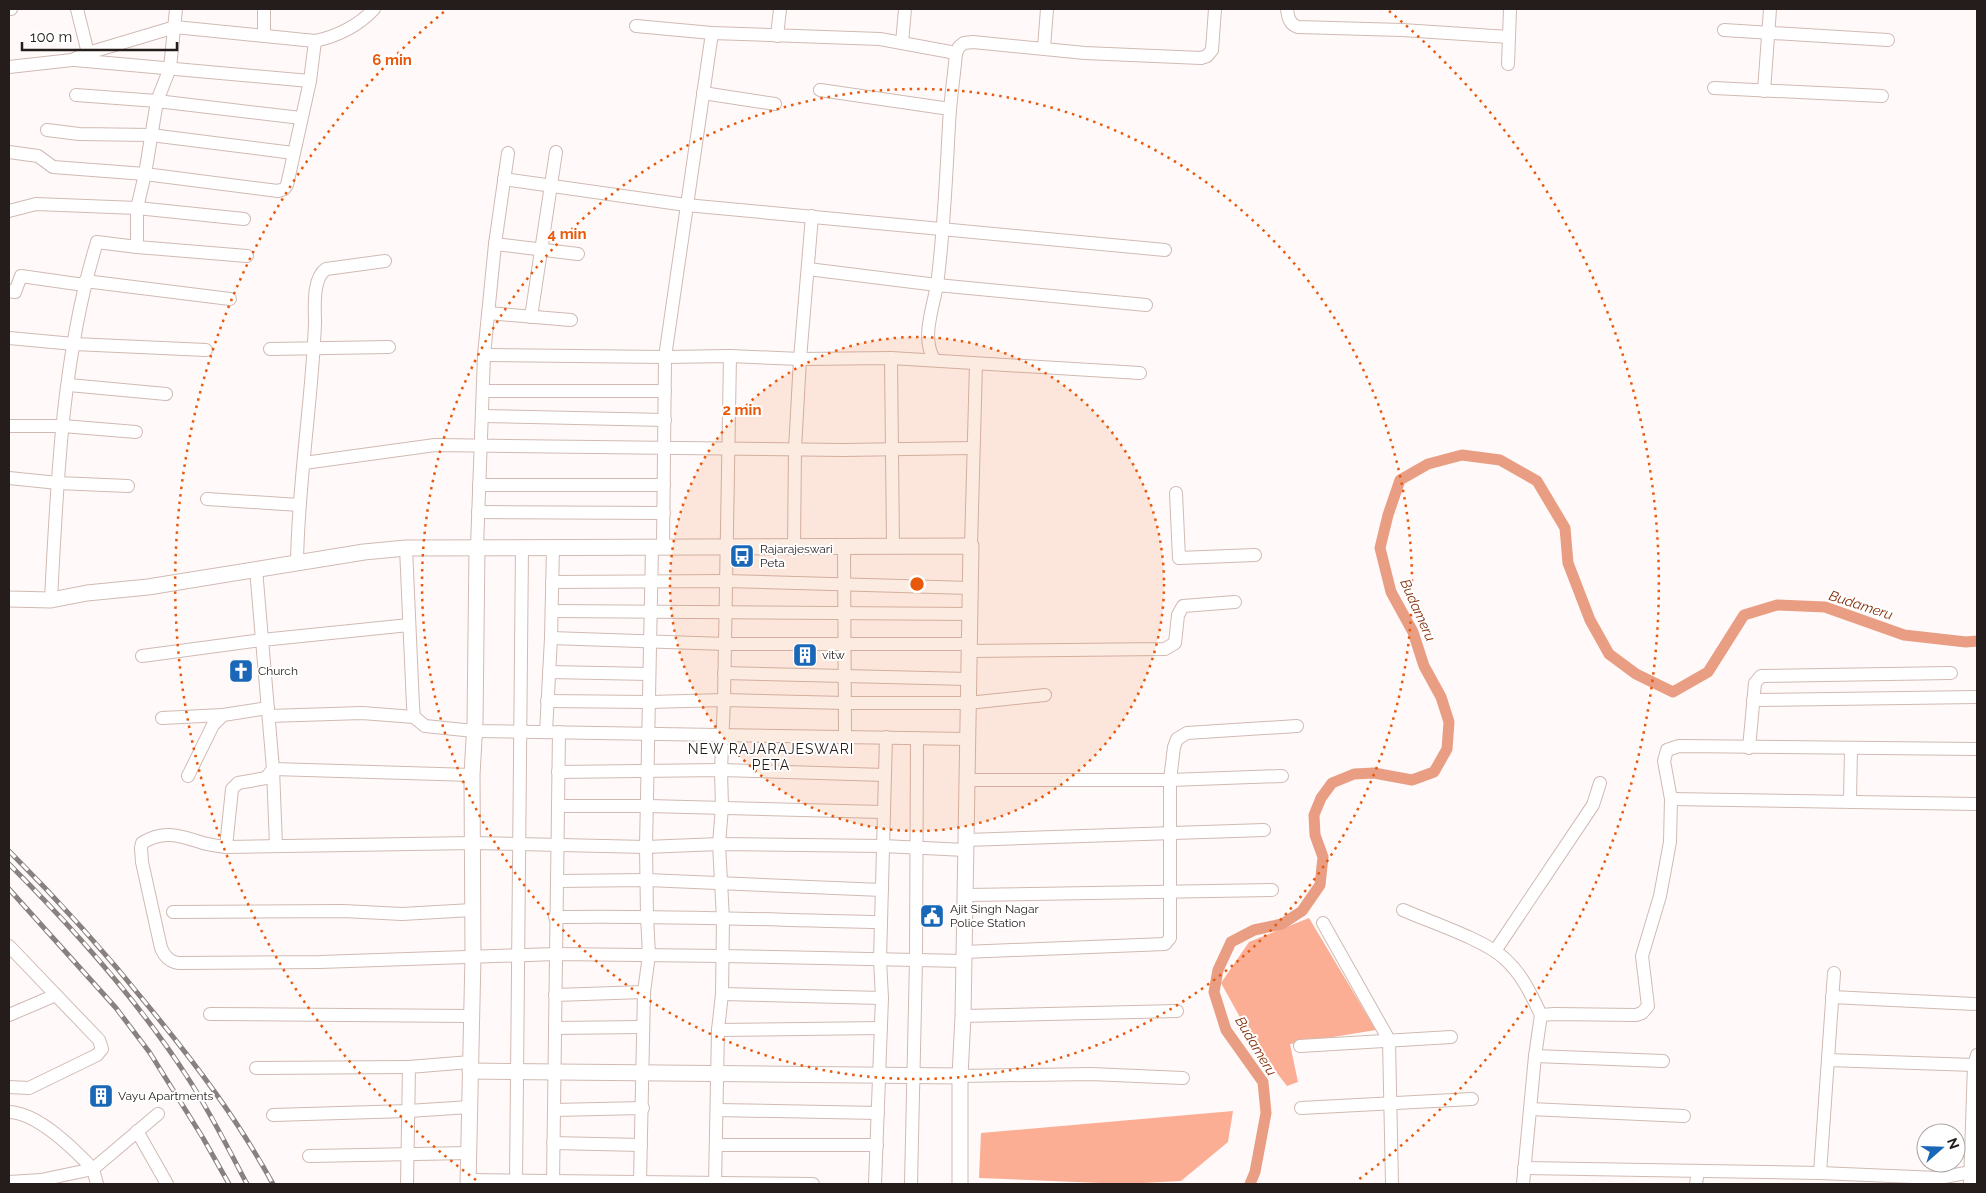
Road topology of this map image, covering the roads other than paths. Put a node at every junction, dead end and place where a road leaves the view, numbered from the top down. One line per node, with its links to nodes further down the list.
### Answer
1 (77, 9): 25 (street)
2 (176, 9): 13 (street)
3 (264, 9): 17 (street)
4 (374, 9): 21 (street)
5 (780, 9): 18 (street)
6 (905, 9): 22 (street)
7 (1046, 9): 23 (street)
8 (1215, 9): 23 (street)
9 (1287, 9): 19 (street)
10 (1510, 9): 19 (street)
11 (1770, 9): 16 (street)
12 (636, 26): 15 (street)
13 (175, 27): 17 (street); 25 (street); 29 (street)
14 (1724, 30): 16 (street)
15 (712, 33): 18 (street); 34 (street)
16 (1769, 34): 20 (street); 33 (street)
17 (264, 36): 21 (street)
18 (777, 36): 22 (street)
19 (1508, 37): 27 (street)
20 (1888, 40)
21 (315, 41): 30 (street)
22 (902, 43): 24 (street)
23 (1044, 48): 24 (street)
24 (956, 53): 39 (street)
25 (88, 54): 26 (street)
26 (72, 60): 28 (street); 29 (street)
27 (1508, 64)
28 (9, 67)
29 (170, 68): 30 (street); 37 (street)
30 (310, 81): 40 (street)
31 (1714, 88): 33 (street)
32 (820, 90): 39 (street)
33 (1764, 91): 36 (street)
34 (704, 93): 38 (street); 50 (street)
35 (76, 95): 37 (street)
36 (1882, 96)
37 (157, 101): 40 (street); 42 (street)
38 (775, 104)
39 (950, 109): 55 (street)
40 (301, 118): 45 (street)
41 (46, 130): 42 (street)
42 (151, 135): 45 (street); 47 (street)
43 (9, 152): 47 (street)
44 (556, 152): 49 (street)
45 (293, 153): 47 (street)
46 (508, 154): 48 (street)
47 (145, 174): 51 (street)
48 (504, 179): 49 (street); 56 (street)
49 (551, 186): 50 (street); 58 (street)
50 (686, 205): 53 (street); 80 (street)
51 (137, 208): 52 (street); 54 (street); 57 (street)
52 (9, 211)
53 (812, 216): 55 (street); 63 (street)
54 (244, 219)
55 (942, 228): 59 (street); 65 (street)
56 (495, 244): 58 (street); 69 (street)
57 (137, 247): 61 (street); 64 (street)
58 (542, 250): 60 (street); 70 (street)
59 (1165, 250)
60 (578, 254)
61 (247, 256)
62 (385, 261): 76 (street)
63 (808, 268): 65 (street); 82 (street)
64 (85, 283): 66 (street); 67 (street); 73 (street)
65 (937, 285): 68 (street); 83 (street)
66 (9, 291)
67 (230, 299)
68 (1146, 305)
69 (488, 313): 70 (street); 78 (street)
70 (531, 316): 71 (street)
71 (570, 320)
72 (9, 338): 73 (street)
73 (74, 344): 77 (street); 86 (street)
74 (389, 347): 76 (street)
75 (270, 349): 76 (street)
76 (314, 349): 101 (street)
77 (206, 350)
78 (484, 355): 80 (street); 87 (street)
79 (730, 356): 80 (street); 82 (street); 97 (street)
80 (665, 357): 88 (street)
81 (891, 358): 82 (street); 83 (street); 100 (street)
82 (800, 359): 99 (street)
83 (934, 359): 84 (street)
84 (976, 364): 85 (street); 98 (street)
85 (1140, 373)
86 (69, 385): 89 (street); 93 (street)
87 (483, 391): 88 (street); 90 (street)
88 (665, 391): 91 (street)
89 (166, 394)
90 (482, 416): 91 (street); 95 (street)
91 (665, 420): 96 (street)
92 (9, 426): 93 (street)
93 (63, 426): 94 (street); 103 (street)
94 (136, 432)
95 (481, 446): 96 (street); 101 (street); 104 (street)
96 (664, 447): 97 (street); 105 (street)
97 (728, 448): 99 (street); 112 (street)
98 (972, 448): 100 (street); 116 (street)
99 (795, 449): 100 (street); 113 (street)
100 (892, 450): 115 (street)
101 (304, 463): 109 (street)
102 (9, 478): 103 (street)
103 (58, 483): 106 (street); 131 (street)
104 (479, 485): 105 (street); 110 (street)
105 (664, 485): 111 (street)
106 (128, 486)
107 (1176, 493): 122 (street)
108 (207, 499): 109 (street)
109 (299, 505): 123 (street)
110 (478, 512): 111 (street); 121 (street)
111 (664, 513): 119 (street)
112 (727, 546): 113 (street); 119 (street); 125 (street)
113 (794, 546): 114 (street)
114 (844, 546): 115 (street); 128 (street)
115 (893, 546): 116 (street)
116 (971, 546): 129 (street)
117 (522, 547): 118 (street); 121 (street); 166 (street)
118 (553, 547): 119 (street); 126 (street)
119 (658, 547): 127 (street)
120 (406, 548): 121 (street); 123 (street); 138 (street)
121 (477, 548): 165 (street)
122 (1255, 555)
123 (296, 563): 124 (street)
124 (256, 569): 131 (street); 140 (street)
125 (726, 581): 127 (street); 128 (street); 135 (street)
126 (552, 582): 127 (street); 133 (street)
127 (651, 582): 134 (street)
128 (845, 585): 129 (street); 136 (street)
129 (970, 588): 137 (street)
130 (9, 599): 131 (street)
131 (51, 600)
132 (1235, 602): 144 (street)
133 (552, 611): 134 (street); 139 (street)
134 (649, 611): 135 (street); 141 (street)
135 (725, 611): 136 (street); 142 (street)
136 (844, 614): 137 (street); 143 (street)
137 (970, 614): 144 (street)
138 (409, 625): 140 (street); 162 (street)
139 (551, 638): 141 (street); 146 (street)
140 (262, 640): 145 (street); 160 (street)
141 (650, 642): 142 (street); 149 (street)
142 (725, 644): 143 (street); 147 (street)
143 (844, 645): 144 (street); 150 (street)
144 (969, 647): 151 (street)
145 (142, 656)
146 (549, 672): 149 (street); 156 (street)
147 (724, 673): 150 (street); 154 (street)
148 (1951, 673): 155 (street)
149 (649, 674): 157 (street)
150 (844, 676): 151 (street); 158 (street)
151 (968, 679): 159 (street)
152 (1045, 695): 159 (street)
153 (1977, 697): 155 (street)
154 (724, 700): 157 (street); 158 (street); 170 (street)
155 (1753, 700): 175 (street)
156 (547, 701): 157 (street); 167 (street)
157 (649, 702): 169 (street)
158 (845, 703): 159 (street); 171 (street)
159 (968, 703): 174 (street)
160 (268, 712): 161 (street); 162 (street); 178 (street)
161 (223, 715): 163 (street); 184 (street)
162 (414, 717): 165 (street)
163 (162, 718)
164 (1297, 726): 187 (street)
165 (474, 731): 166 (street); 182 (street)
166 (520, 732): 167 (street); 199 (street)
167 (546, 732): 168 (street)
168 (559, 732): 169 (street); 181 (street)
169 (648, 734): 170 (street); 179 (street)
170 (722, 735): 171 (street); 180 (street)
171 (845, 737): 172 (street)
172 (886, 737): 173 (street); 183 (street)
173 (917, 738): 174 (street); 207 (street)
174 (967, 739): 186 (street)
175 (1749, 748): 176 (street); 189 (street)
176 (1851, 749): 177 (street); 190 (street)
177 (1977, 749)
178 (273, 769): 182 (street); 203 (street); 205 (street)
179 (648, 770): 180 (street); 181 (street); 193 (street)
180 (720, 770): 183 (street); 194 (street)
181 (558, 772): 192 (street)
182 (472, 775): 198 (street)
183 (885, 775): 195 (street)
184 (188, 776)
185 (1282, 776): 187 (street)
186 (967, 780): 187 (street); 202 (street)
187 (1170, 780): 197 (street)
188 (1600, 783): 224 (street)
189 (1670, 799): 190 (street); 246 (street)
190 (1850, 800): 191 (street)
191 (1977, 804)
192 (558, 806): 193 (street); 201 (street)
193 (648, 806): 194 (street); 206 (street)
194 (722, 807): 195 (street); 200 (street)
195 (883, 812): 204 (street)
196 (1264, 830): 197 (street)
197 (1170, 834): 202 (street); 213 (street)
198 (473, 843): 199 (street); 203 (street); 215 (street)
199 (520, 844): 201 (street); 226 (street)
200 (720, 844): 204 (street); 206 (street); 210 (street)
201 (556, 845): 206 (street); 209 (street)
202 (966, 845): 207 (street); 214 (street)
203 (276, 846): 205 (street)
204 (882, 846): 207 (street); 211 (street)
205 (226, 847): 228 (street)
206 (646, 847): 208 (street)
207 (917, 848): 232 (street)
208 (647, 880): 209 (street); 210 (street); 218 (street)
209 (558, 881): 219 (street)
210 (722, 884): 211 (street); 220 (street)
211 (882, 890): 221 (street)
212 (1272, 890): 213 (street)
213 (1170, 891): 214 (street); 230 (street)
214 (965, 895): 230 (street)
215 (472, 910): 217 (street); 228 (street)
216 (1403, 910): 224 (street)
217 (173, 912)
218 (647, 916): 219 (street); 220 (street); 227 (street)
219 (555, 917): 225 (street)
220 (723, 919): 221 (street); 229 (street)
221 (881, 922): 231 (street)
222 (1323, 923): 252 (street)
223 (10, 950): 236 (street)
224 (1495, 951): 246 (street)
225 (556, 954): 226 (street); 227 (street); 237 (street)
226 (519, 955): 228 (street); 261 (street)
227 (649, 955): 229 (street); 234 (street)
228 (472, 956): 244 (street)
229 (722, 956): 231 (street); 235 (street)
230 (964, 956): 232 (street); 245 (street)
231 (880, 960): 232 (street); 239 (street)
232 (916, 960): 266 (street)
233 (1834, 973): 238 (street)
234 (644, 992): 237 (street); 247 (street)
235 (722, 994): 239 (street); 250 (street)
236 (56, 995): 243 (street); 269 (street)
237 (555, 995): 248 (street)
238 (1832, 997): 240 (street); 256 (street)
239 (882, 998): 249 (street)
240 (1974, 1004)
241 (1177, 1011): 245 (street)
242 (210, 1014): 244 (street)
243 (9, 1015)
244 (471, 1016): 259 (street)
245 (963, 1016): 267 (street)
246 (1541, 1016): 254 (street)
247 (643, 1027): 248 (street); 263 (street)
248 (555, 1028): 262 (street)
249 (881, 1028): 250 (street); 265 (street)
250 (718, 1030): 264 (street)
251 (1451, 1037): 252 (street)
252 (1389, 1040): 253 (street); 272 (street)
253 (1300, 1046)
254 (1535, 1056): 255 (street); 276 (street)
255 (1662, 1060)
256 (1828, 1060): 257 (street); 296 (street)
257 (1976, 1060): 271 (street)
258 (409, 1067): 259 (street); 260 (street); 279 (street)
259 (470, 1067): 261 (street); 273 (street)
260 (256, 1068)
261 (517, 1072): 262 (street); 300 (street)
262 (555, 1073): 263 (street); 277 (street)
263 (643, 1073): 264 (street); 274 (street)
264 (718, 1073): 265 (street); 278 (street)
265 (880, 1075): 266 (street); 282 (street)
266 (913, 1076): 267 (street); 309 (street)
267 (960, 1076): 268 (street); 310 (street)
268 (1183, 1078)
269 (9, 1087)
270 (1472, 1099): 272 (street)
271 (1975, 1100): 297 (street)
272 (1391, 1104): 275 (street); 311 (street)
273 (470, 1107): 279 (street); 290 (street)
274 (643, 1108): 277 (street); 289 (street)
275 (1300, 1108)
276 (1530, 1109): 284 (street); 293 (street)
277 (554, 1110): 286 (street)
278 (717, 1110): 282 (street); 287 (street)
279 (408, 1111): 283 (street); 291 (street)
280 (9, 1112): 294 (street)
281 (158, 1114): 285 (street)
282 (878, 1114): 288 (street)
283 (273, 1115)
284 (1684, 1116)
285 (137, 1131): 294 (street); 304 (street)
286 (553, 1143): 289 (street); 302 (street)
287 (716, 1145): 288 (street); 306 (street)
288 (877, 1145): 308 (street)
289 (641, 1146): 301 (street)
290 (469, 1153): 291 (street); 299 (street)
291 (408, 1155): 292 (street); 305 (street)
292 (309, 1156)
293 (1524, 1168): 295 (street); 312 (street)
294 (92, 1169): 298 (street); 303 (street)
295 (1698, 1171): 296 (street); 313 (street)
296 (1820, 1173): 297 (street)
297 (1972, 1176)
298 (9, 1182)
299 (468, 1182): 300 (street)
300 (516, 1182): 302 (street)
301 (640, 1182): 302 (street); 306 (street)
302 (553, 1183)
303 (97, 1184)
304 (167, 1184)
305 (407, 1184)
306 (715, 1184): 307 (street)
307 (813, 1184)
308 (875, 1184)
309 (910, 1184)
310 (960, 1184)
311 (1392, 1184)
312 (1523, 1184)
313 (1696, 1184)

